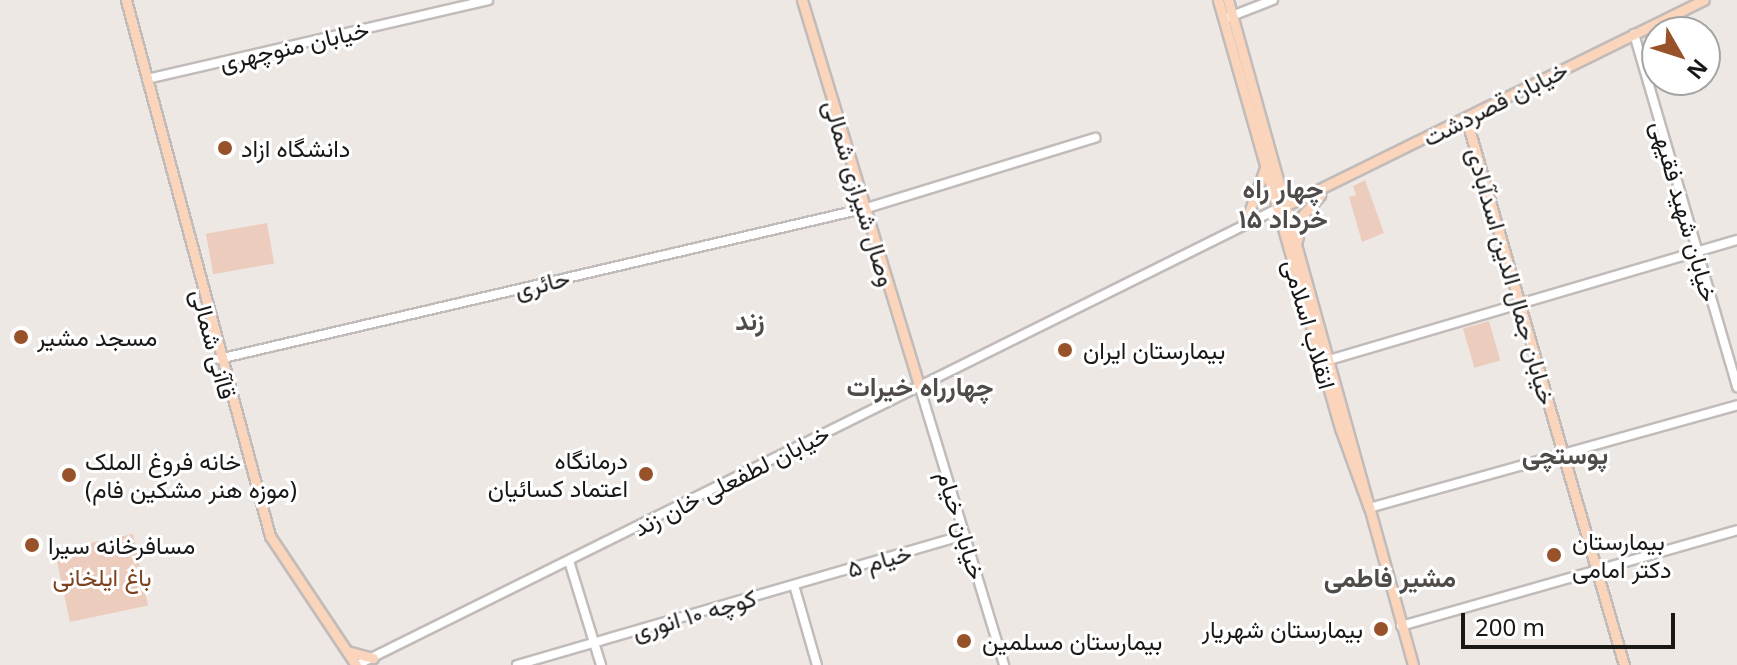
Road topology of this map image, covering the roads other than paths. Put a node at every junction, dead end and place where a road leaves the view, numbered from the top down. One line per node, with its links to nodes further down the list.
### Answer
1 (126, 0): 10 (main road, قاآنی شمالی)
2 (488, 0): 10 (street, خیابان منوچهری)
3 (802, 0): 16 (main road, وصال شیرازی شمالی)
4 (1218, 0): 8 (main road, انقلاب اسلامی)
5 (1228, 0): 8 (main road, انقلاب اسلامی)
6 (1273, 0): 8 (street)
7 (1704, 0): 9 (main road, خیابان قصردشت)
8 (1228, 18): 13 (main road, انقلاب اسلامی); 15 (main road, انقلاب اسلامی)
9 (1634, 34): 11 (main road, خیابان قصردشت); 20 (street, خیابان شهید فقیهی)
10 (147, 79): 22 (main road, قاآنی شمالی)
11 (1466, 118): 14 (main road, خیابان قصردشت); 21 (main road, خیابان جمال الدین اسدآبادی)
12 (1095, 138): 16 (street, حائری)
13 (1266, 165): 15 (main road, انقلاب اسلامی); 17 (main road)
14 (1333, 184): 15 (main road, خیابان قصردشت); 19 (main road)
15 (1281, 207): 17 (street, خیابان لطفعلی خان زند); 19 (main road, انقلاب اسلامی); 28 (main road, انقلاب اسلامی)
16 (867, 208): 22 (street, حائری); 24 (main road, وصال شیرازی شمالی)
17 (1246, 221): 24 (street, خیابان لطفعلی خان زند)
18 (1737, 240): 20 (street)
19 (1297, 248): 23 (main road, انقلاب اسلامی)
20 (1696, 251): 21 (street); 25 (street, خیابان شهید فقیهی)
21 (1520, 304): 23 (street); 27 (main road, خیابان جمال الدین اسدآبادی)
22 (218, 360): 36 (main road, قاآنی شمالی)
23 (1329, 360): 28 (main road, انقلاب اسلامی)
24 (919, 385): 30 (street, خیابان خیام); 31 (street, خیابان لطفعلی خان زند)
25 (1737, 387)
26 (1737, 405): 27 (street)
27 (1563, 454): 28 (street); 32 (main road, خیابان جمال الدین اسدآبادی)
28 (1369, 508): 34 (main road, انقلاب اسلامی)
29 (1737, 530): 32 (street)
30 (965, 535): 33 (street, ۵ خیام); 42 (street, خیابان خیام)
31 (569, 561): 35 (street); 37 (street, خیابان لطفعلی خان زند)
32 (1596, 570): 34 (street); 44 (main road, خیابان جمال الدین اسدآبادی)
33 (794, 585): 35 (street, کوچه ۱۰ انوری); 41 (street)
34 (1401, 626): 43 (main road, انقلاب اسلامی)
35 (595, 643): 39 (street, کوچه ۱۰ انوری); 40 (street)
36 (347, 651): 37 (main road); 38 (main road, قاآنی شمالی)
37 (373, 658): 38 (street, خیابان لطفعلی خان زند)
38 (356, 665)
39 (517, 665)
40 (601, 665)
41 (817, 665)
42 (1004, 665)
43 (1413, 665)
44 (1624, 665)

